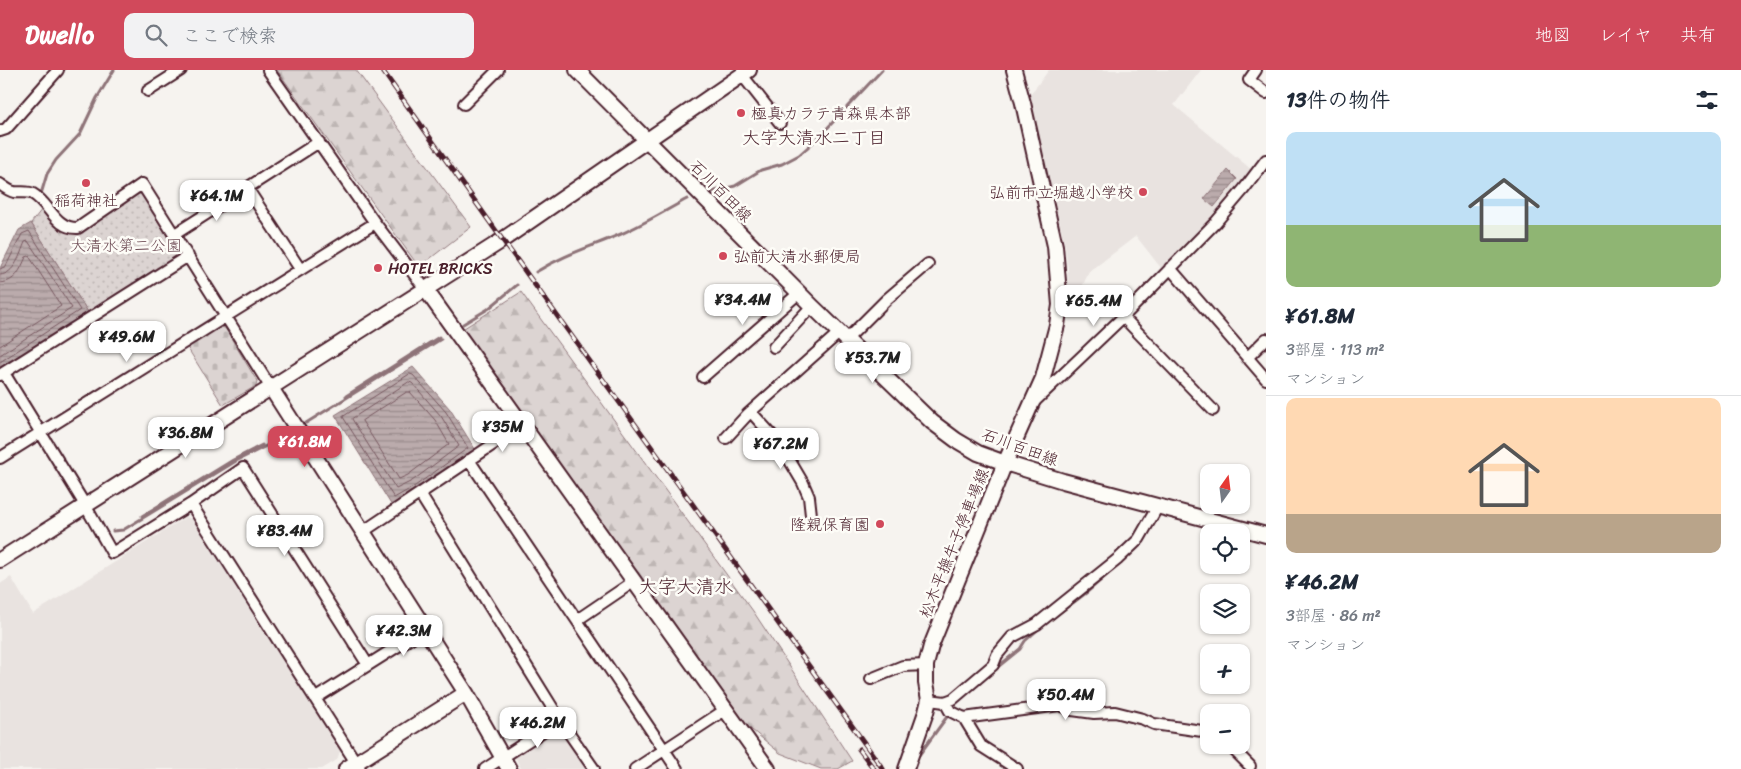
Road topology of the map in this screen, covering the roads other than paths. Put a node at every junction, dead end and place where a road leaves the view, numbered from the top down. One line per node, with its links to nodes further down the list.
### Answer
1 (58, 70): 13 (street)
2 (181, 70): 9 (street)
3 (268, 70): 15 (street)
4 (498, 70): 11 (street)
5 (577, 70): 14 (street, 石川百田線)
6 (1014, 70): 38 (street, 松木平撫牛子停車場線)
7 (1256, 70): 10 (street)
8 (746, 73): 12 (street); 14 (street)
9 (148, 91)
10 (1266, 93)
11 (464, 104)
12 (780, 123)
13 (0, 131)
14 (646, 141): 25 (street); 26 (street, 石川百田線)
15 (319, 142): 18 (street); 19 (street)
16 (1266, 160): 23 (street)
17 (0, 184): 20 (street)
18 (247, 188): 20 (street); 24 (street)
19 (375, 222): 24 (street); 25 (street)
20 (175, 234): 21 (street)
21 (188, 256): 28 (street); 34 (street)
22 (928, 264): 30 (street)
23 (1170, 268): 29 (street); 33 (street)
24 (300, 269): 28 (street)
25 (426, 290): 37 (street); 41 (street)
26 (799, 293): 27 (street, 石川百田線); 35 (street)
27 (812, 306): 30 (street, 石川百田線); 32 (street)
28 (226, 316): 37 (street); 42 (street)
29 (1123, 317): 38 (street); 39 (street)
30 (843, 336): 40 (street); 46 (street, 石川百田線)
31 (1266, 338): 33 (street)
32 (774, 347)
33 (1247, 358): 36 (street)
34 (2, 374): 42 (street)
35 (703, 377)
36 (1266, 379)
37 (271, 388): 49 (street); 52 (street)
38 (1034, 403): 46 (street, 松木平撫牛子停車場線)
39 (1213, 410)
40 (751, 412): 43 (street); 51 (street)
41 (522, 425): 45 (street); 55 (street)
42 (40, 432): 44 (street); 49 (street)
43 (726, 438)
44 (0, 458)
45 (469, 460): 47 (street); 56 (street)
46 (1005, 463): 50 (street, 石川百田線); 59 (street, 松木平撫牛子停車場線)
47 (420, 494): 52 (street); 67 (street)
48 (191, 504): 49 (street); 58 (street); 62 (street)
49 (85, 505): 54 (street)
50 (1158, 506): 53 (street, 石川百田線); 64 (street)
51 (815, 524)
52 (364, 532): 57 (street)
53 (1266, 535)
54 (0, 560)
55 (633, 582): 56 (street); 65 (street)
56 (576, 620): 69 (street)
57 (425, 629): 58 (street); 61 (street)
58 (368, 665): 62 (street)
59 (926, 665): 60 (street); 63 (street, 松木平撫牛子停車場線)
60 (871, 679)
61 (466, 693): 71 (street); 73 (street)
62 (316, 698): 73 (street)
63 (929, 700): 64 (street); 79 (street, 松木平撫牛子停車場線)
64 (945, 702): 66 (street)
65 (725, 710): 69 (street); 78 (street)
66 (964, 718): 68 (street); 80 (street)
67 (560, 720): 71 (street); 75 (street)
68 (1200, 731)
69 (663, 749): 76 (street); 77 (street)
70 (1238, 754): 72 (street)
71 (507, 763): 74 (street)
72 (1250, 766)
73 (354, 767)
74 (485, 769)
75 (594, 769)
76 (635, 769)
77 (677, 769)
78 (768, 769)
79 (906, 769)
80 (1017, 769)

